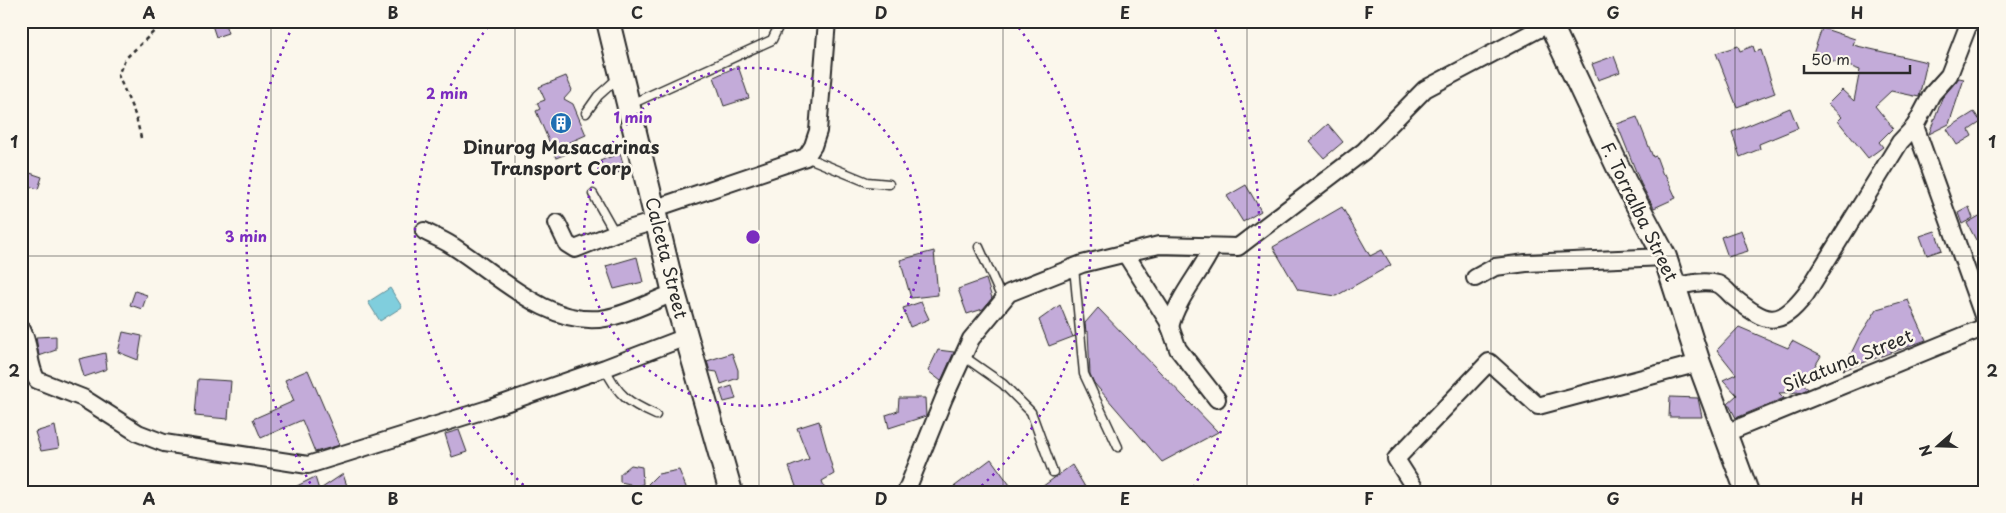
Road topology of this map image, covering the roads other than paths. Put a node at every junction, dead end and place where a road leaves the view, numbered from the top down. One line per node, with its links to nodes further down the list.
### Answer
1 (608, 21): 6 (street, Calceta Street)
2 (781, 21): 7 (lane)
3 (827, 21): 10 (street)
4 (1970, 21): 9 (street)
5 (1550, 22): 18 (street); 20 (street, F. Torralba Street)
6 (620, 76): 7 (street, Calceta Street); 8 (lane)
7 (627, 106): 13 (street, Calceta Street)
8 (586, 113)
9 (1915, 126): 23 (street); 26 (street)
10 (806, 158): 11 (lane); 13 (street)
11 (889, 184)
12 (593, 194): 16 (lane)
13 (655, 215): 16 (street); 24 (street, Calceta Street)
14 (557, 223): 16 (street)
15 (424, 231): 24 (street)
16 (615, 233)
17 (979, 247): 25 (lane)
18 (1212, 248): 19 (street); 28 (street)
19 (1125, 253): 21 (street); 28 (street)
20 (1665, 257): 22 (street); 23 (street, F. Torralba Street)
21 (1074, 267): 25 (street); 37 (lane)
22 (1475, 278)
23 (1676, 286): 32 (street, F. Torralba Street)
24 (674, 293): 30 (street, Calceta Street)
25 (1002, 301): 31 (street)
26 (1985, 322)
27 (1985, 326): 36 (street, Sikatuna Street)
28 (1170, 327): 34 (street)
29 (21, 328): 33 (street)
30 (686, 337): 33 (street); 39 (street, Calceta Street)
31 (963, 356): 38 (lane); 40 (street)
32 (1699, 363): 36 (street, F. Torralba Street); 41 (street)
33 (605, 368): 35 (lane)
34 (1217, 399)
35 (656, 414)
36 (1726, 433): 42 (street, F. Torralba Street)
37 (1118, 447)
38 (1053, 472)
39 (731, 492)
40 (906, 492)
41 (1417, 492)
42 (1747, 492)

